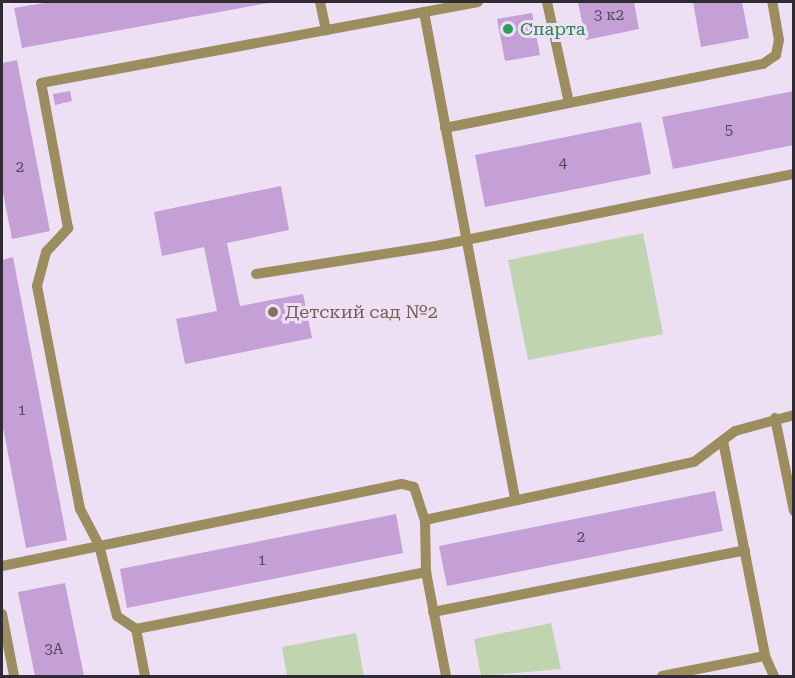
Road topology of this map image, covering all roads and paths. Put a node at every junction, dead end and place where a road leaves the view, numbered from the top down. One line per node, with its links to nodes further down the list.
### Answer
1 (320, 2): 6 (lane)
2 (478, 2): 5 (lane)
3 (547, 2): 7 (lane)
4 (772, 2): 7 (lane)
5 (424, 12): 6 (lane); 8 (lane)
6 (326, 30): 18 (lane)
7 (569, 103): 8 (lane)
8 (445, 128): 10 (lane)
9 (794, 174): 10 (lane)
10 (466, 240): 11 (lane); 15 (lane)
11 (256, 274)
12 (794, 415): 13 (lane)
13 (775, 418): 14 (lane); 16 (lane)
14 (723, 441): 15 (lane); 19 (lane)
15 (515, 501): 17 (lane)
16 (794, 511)
17 (426, 520): 18 (lane); 21 (lane)
18 (99, 544): 20 (lane); 24 (lane)
19 (745, 550): 22 (lane); 25 (lane)
20 (2, 566)
21 (426, 572): 22 (lane); 24 (lane)
22 (434, 612): 28 (lane)
23 (2, 614): 26 (lane)
24 (136, 629): 27 (lane)
25 (765, 656): 29 (lane); 30 (lane)
26 (14, 676)
27 (145, 676)
28 (446, 676)
29 (662, 676)
30 (774, 676)

